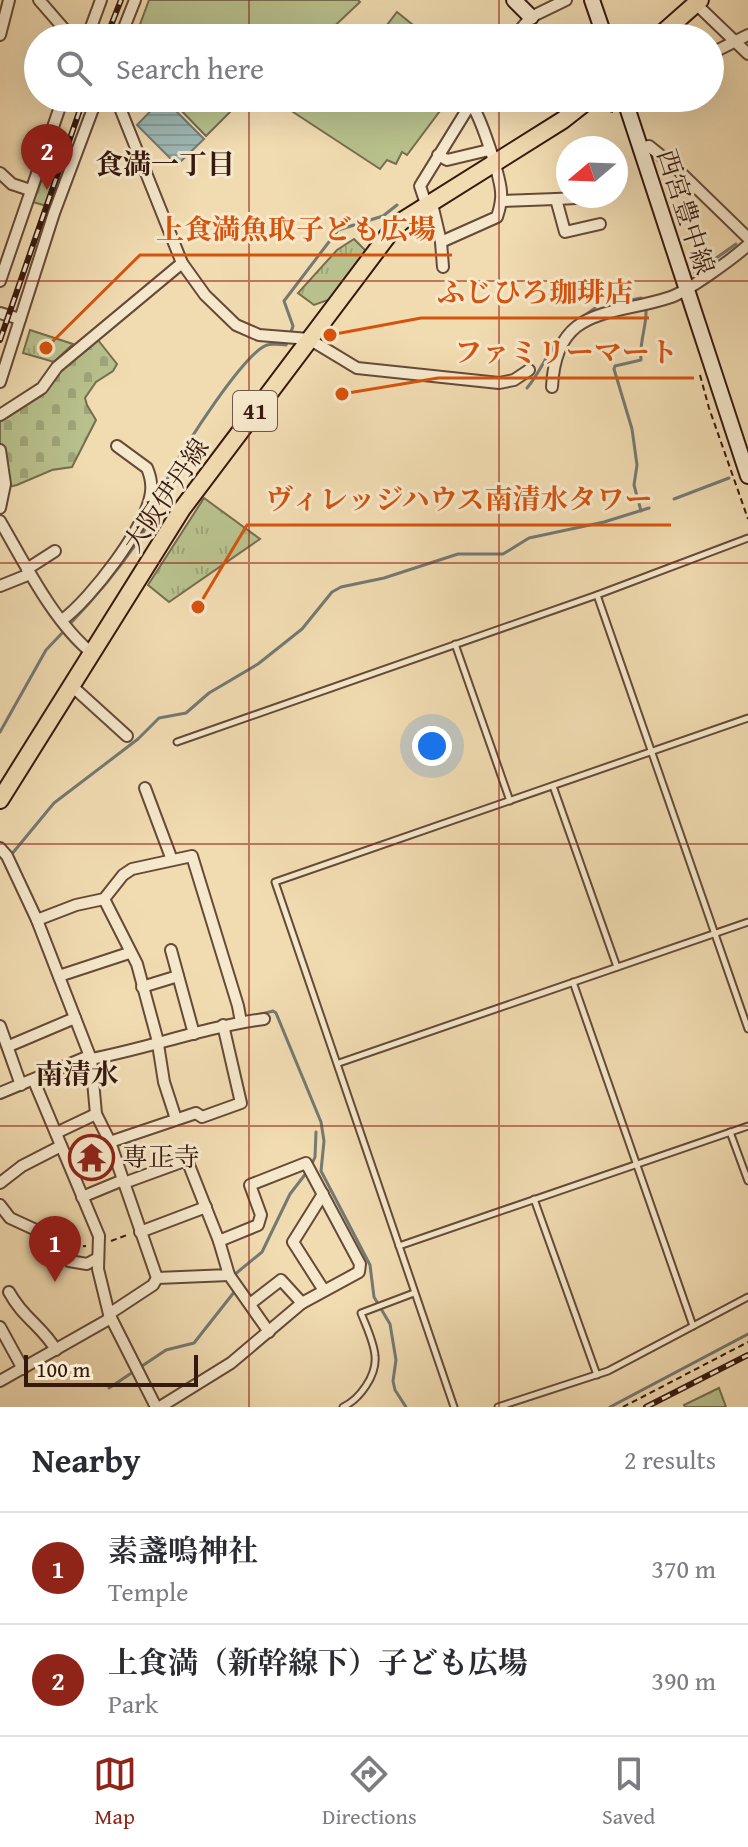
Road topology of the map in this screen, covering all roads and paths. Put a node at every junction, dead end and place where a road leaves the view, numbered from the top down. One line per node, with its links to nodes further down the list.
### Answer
1 (9, 0): 18 (street)
2 (101, 0): 11 (street)
3 (135, 0): 12 (street)
4 (514, 0): 9 (main road)
5 (566, 0): 9 (street)
6 (592, 0): 14 (main road)
7 (41, 1): 10 (street)
8 (698, 2): 15 (main road); 16 (street)
9 (531, 17): 13 (street)
10 (60, 24)
11 (92, 24)
12 (126, 24)
13 (525, 24)
14 (600, 24)
15 (673, 24)
16 (719, 24)
17 (724, 29): 20 (street)
18 (0, 35)
19 (748, 35): 20 (street)
20 (734, 40): 21 (street); 22 (street)
21 (724, 46)
22 (748, 54)
23 (58, 112): 34 (street)
24 (92, 112): 48 (street)
25 (122, 112): 43 (street)
26 (466, 112): 31 (street)
27 (476, 112): 32 (street)
28 (578, 112): 32 (main road, 大阪伊丹線 / 41)
29 (628, 112): 30 (main road, 西宮豊中線)
30 (640, 148): 40 (street); 46 (main road, 西宮豊中線)
31 (438, 155): 32 (street); 37 (street)
32 (491, 158): 36 (street); 37 (main road, 大阪伊丹線 / 41)
33 (0, 173): 34 (street)
34 (30, 190): 45 (street)
35 (556, 199): 36 (street)
36 (502, 201): 41 (street)
37 (430, 205): 41 (street); 49 (main road, 大阪伊丹線 / 41)
38 (558, 208): 39 (street)
39 (600, 224)
40 (748, 238)
41 (441, 242): 44 (street)
42 (748, 245): 46 (street)
43 (182, 263): 49 (street); 53 (street)
44 (443, 267)
45 (0, 281)
46 (685, 289): 52 (street); 56 (main road, 西宮豊中線)
47 (0, 313): 48 (street)
48 (20, 319): 51 (street)
49 (309, 339): 50 (street); 66 (main road, 大阪伊丹線 / 41)
50 (529, 370)
51 (0, 382)
52 (552, 387)
53 (0, 415)
54 (117, 446): 64 (street)
55 (0, 450): 57 (street)
56 (748, 476)
57 (0, 508)
58 (0, 521): 61 (street)
59 (748, 538): 63 (lane)
60 (55, 551): 61 (street)
61 (29, 571): 62 (street); 64 (street)
62 (0, 586)
63 (597, 595): 65 (lane); 71 (lane)
64 (62, 620): 66 (street)
65 (455, 644): 70 (lane); 75 (lane)
66 (93, 654): 67 (main road, 大阪伊丹線 / 41)
67 (73, 687): 69 (street); 74 (main road, 大阪伊丹線 / 41)
68 (748, 718): 71 (lane)
69 (127, 736)
70 (177, 742)
71 (651, 753): 72 (lane); 81 (lane)
72 (553, 786): 75 (lane); 84 (lane)
73 (145, 788): 77 (street)
74 (0, 800)
75 (510, 801): 99 (lane)
76 (0, 848): 79 (street)
77 (172, 860): 78 (street); 90 (street)
78 (104, 899): 79 (street); 83 (street)
79 (37, 920): 85 (street)
80 (748, 922): 81 (lane)
81 (715, 934): 84 (lane); 94 (lane)
82 (171, 950): 86 (street)
83 (129, 953): 85 (street); 88 (street)
84 (617, 967): 87 (lane)
85 (59, 976): 89 (street)
86 (178, 976): 88 (street); 95 (street)
87 (573, 982): 99 (lane); 110 (lane)
88 (142, 987): 96 (street)
89 (75, 1018): 97 (street); 98 (street)
90 (240, 1019): 91 (street); 92 (street)
91 (264, 1019)
92 (223, 1025): 95 (street); 104 (street)
93 (0, 1026): 97 (street)
94 (748, 1029)
95 (193, 1031): 96 (street)
96 (157, 1041): 98 (street); 104 (street)
97 (9, 1046): 101 (street)
98 (94, 1059): 100 (street); 103 (street)
99 (339, 1063): 123 (lane)
100 (35, 1083): 101 (street); 107 (street)
101 (21, 1085): 102 (street)
102 (0, 1093)
103 (96, 1114): 107 (street); 108 (street)
104 (176, 1119): 108 (street)
105 (748, 1126): 106 (lane)
106 (730, 1132): 110 (lane); 111 (lane)
107 (56, 1133): 109 (street)
108 (110, 1142): 112 (street)
109 (61, 1146): 113 (street); 115 (street)
110 (637, 1164): 116 (lane); 134 (lane)
111 (748, 1181)
112 (124, 1182): 115 (street); 118 (street); 119 (street)
113 (0, 1183)
114 (323, 1194): 121 (street); 127 (street); 127 (street)
115 (82, 1197): 122 (street)
116 (534, 1199): 123 (lane); 140 (lane)
117 (0, 1205): 120 (street)
118 (206, 1207): 119 (street); 121 (street)
119 (140, 1231): 122 (path); 126 (street)
120 (51, 1238): 122 (path); 124 (street)
121 (219, 1241): 125 (street)
122 (99, 1243): 124 (street)
123 (399, 1246): 129 (lane)
124 (96, 1259): 133 (street)
125 (229, 1275): 126 (street); 132 (street)
126 (157, 1278): 133 (street)
127 (323, 1289): 131 (street)
128 (9, 1292): 138 (street)
129 (414, 1293): 143 (lane); 144 (lane)
130 (748, 1297): 134 (lane)
131 (302, 1303): 132 (street); 136 (street)
132 (250, 1304): 136 (street)
133 (110, 1316): 138 (street); 142 (street)
134 (693, 1326): 140 (lane)
135 (0, 1327): 139 (street)
136 (269, 1332): 142 (street)
137 (748, 1342): 146 (path)
138 (56, 1350): 139 (street)
139 (23, 1369): 141 (street)
140 (597, 1375): 145 (lane)
141 (0, 1381)
142 (155, 1406)
143 (343, 1407)
144 (454, 1407)
145 (498, 1407)
146 (623, 1407)

